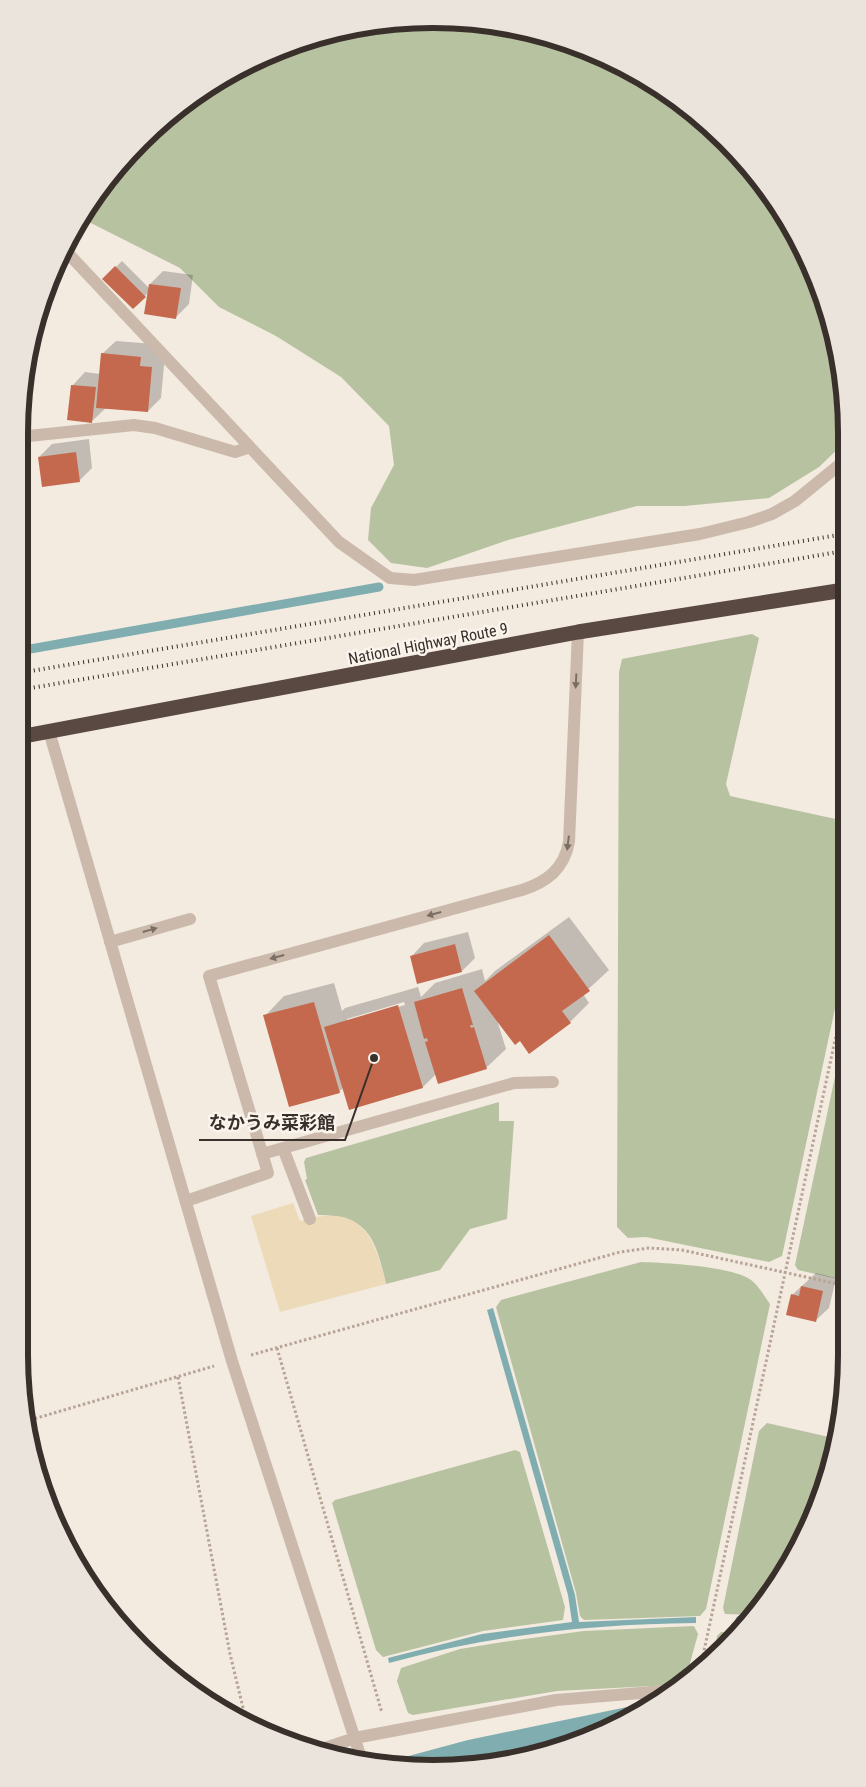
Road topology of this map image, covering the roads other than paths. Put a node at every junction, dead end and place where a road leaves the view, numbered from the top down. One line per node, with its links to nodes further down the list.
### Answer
1 (69, 254): 3 (street)
2 (28, 436): 3 (street)
3 (250, 448): 4 (street)
4 (838, 466)
5 (838, 591): 6 (highway, National Highway Route 9)
6 (578, 632): 7 (highway, National Highway Route 9); 13 (street, one-way to 13)
7 (49, 732): 8 (highway, National Highway Route 9); 10 (street)
8 (28, 736)
9 (190, 919): 10 (street, one-way to 9)
10 (110, 942): 14 (street)
11 (553, 1082): 12 (street)
12 (283, 1148): 13 (street); 15 (street)
13 (262, 1154): 14 (street)
14 (186, 1200): 17 (street)
15 (310, 1219)
16 (657, 1692): 17 (street)
17 (355, 1738): 18 (street); 19 (street)
18 (330, 1746)
19 (360, 1753)

